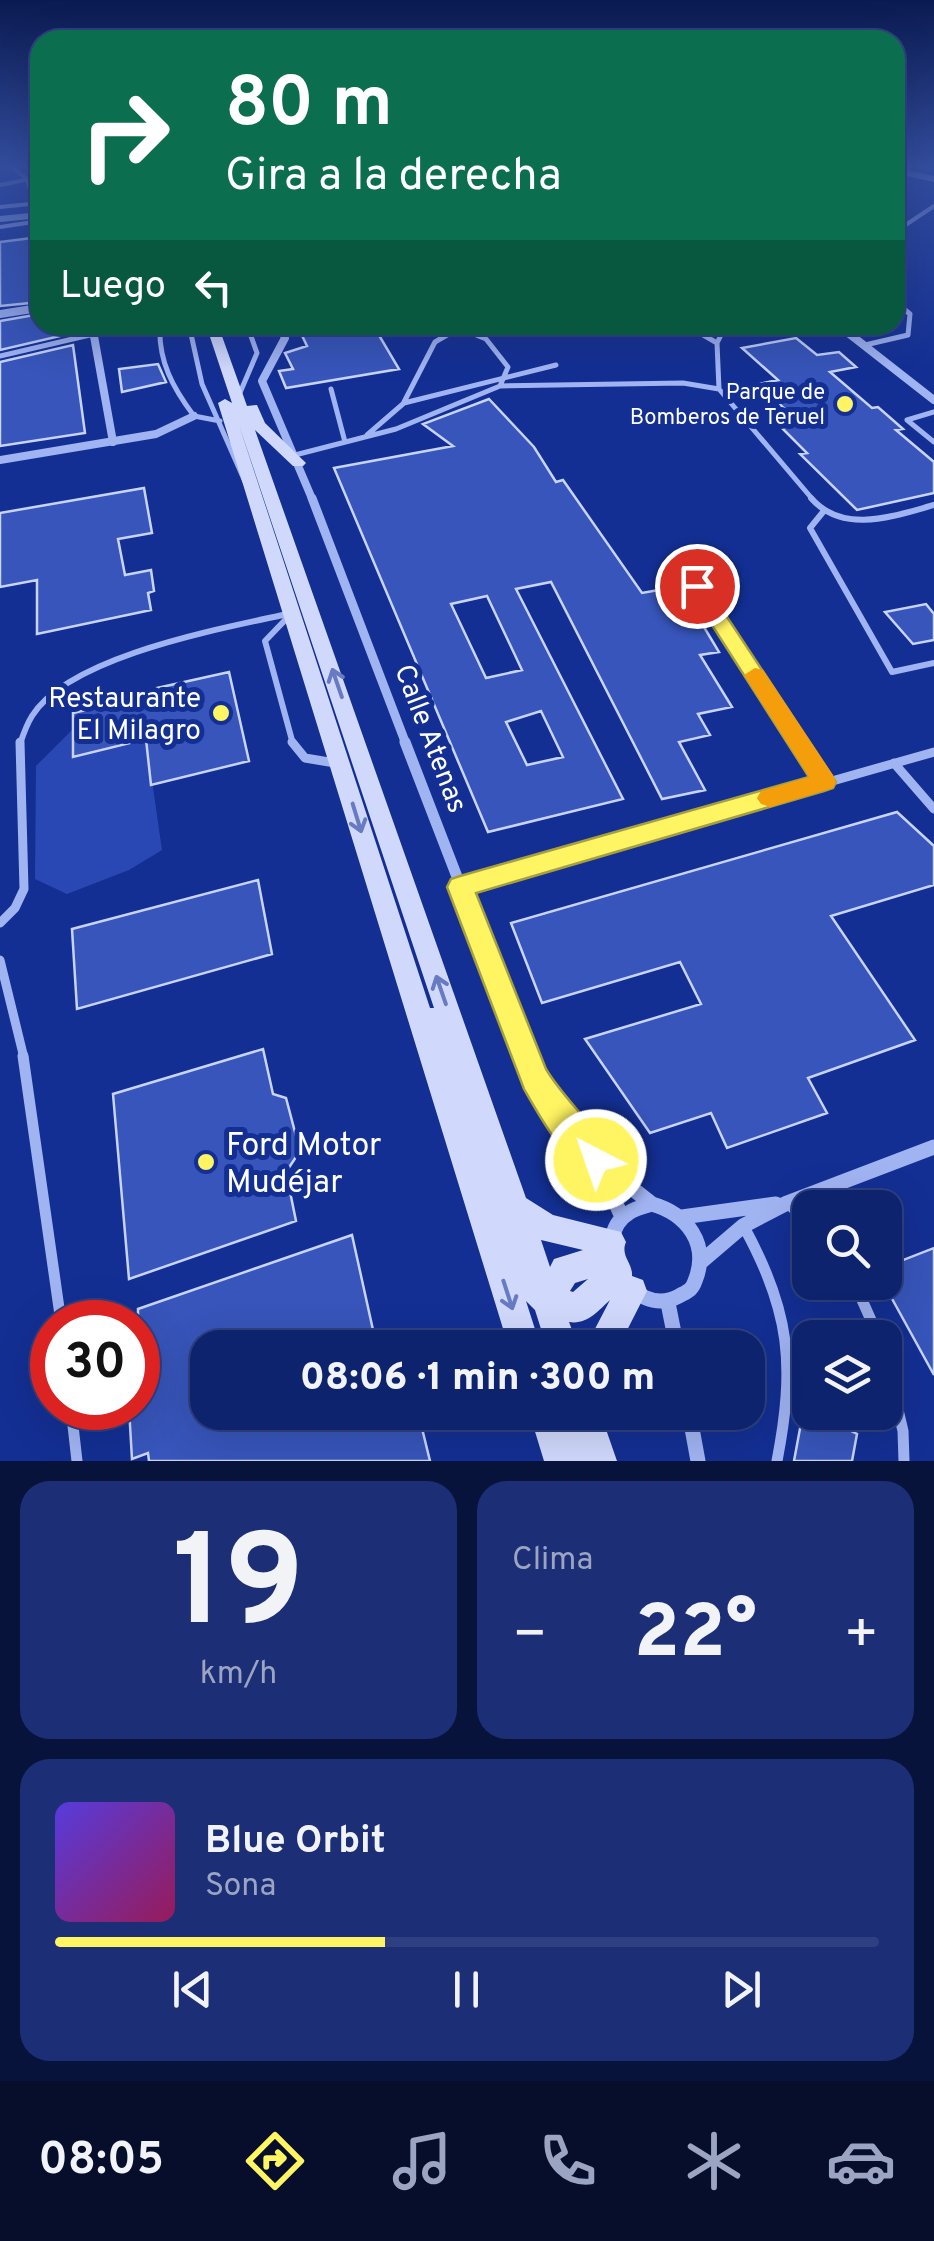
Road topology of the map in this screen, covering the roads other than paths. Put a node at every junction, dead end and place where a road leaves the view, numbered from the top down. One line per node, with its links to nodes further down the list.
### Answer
1 (30, 310): 3 (street)
2 (905, 310): 18 (lane)
3 (0, 314)
4 (75, 335): 20 (lane)
5 (94, 335): 34 (street)
6 (159, 335): 31 (lane)
7 (191, 335): 32 (lane)
8 (203, 335): 39 (main road)
9 (220, 335): 27 (main road)
10 (251, 335): 19 (lane)
11 (284, 335): 22 (street)
12 (444, 335): 29 (lane)
13 (477, 335): 23 (lane)
14 (702, 335): 17 (lane)
15 (721, 335): 17 (lane)
16 (852, 335): 18 (street)
17 (717, 344): 26 (lane)
18 (865, 345): 28 (street)
19 (257, 353): 22 (lane); 27 (lane)
20 (0, 356)
21 (556, 365): 23 (lane)
22 (264, 374): 37 (street, Calle Atenas)
23 (504, 375): 24 (lane); 29 (lane)
24 (500, 386): 26 (lane); 33 (lane)
25 (331, 389): 35 (lane)
26 (719, 389): 41 (lane)
27 (240, 392): 37 (main road); 58 (main road, one-way to 27)
28 (934, 400)
29 (404, 403): 33 (lane)
30 (934, 412): 36 (lane)
31 (194, 416): 32 (lane); 34 (street)
32 (220, 421): 39 (lane)
33 (364, 438): 35 (lane)
34 (113, 442): 38 (street)
35 (345, 442): 37 (lane)
36 (934, 442)
37 (296, 459): 50 (street, Calle Atenas)
38 (0, 460)
39 (255, 496): 43 (main road)
40 (934, 505): 41 (lane)
41 (823, 512): 44 (lane)
42 (697, 586): 48 (lane)
43 (292, 613): 47 (main road); 47 (lane); 51 (lane)
44 (934, 663)
45 (934, 752): 46 (lane)
46 (894, 763): 48 (lane); 49 (lane)
47 (340, 764): 52 (main road, one-way to 52)
48 (824, 782): 50 (lane)
49 (934, 809)
50 (460, 887): 55 (street, Calle Atenas)
51 (0, 923)
52 (391, 925): 65 (main road); 67 (main road, one-way to 67)
53 (0, 960): 64 (lane)
54 (934, 1147): 56 (street)
55 (596, 1160): 57 (street); 62 (street)
56 (787, 1203): 59 (lane); 60 (street); 61 (street)
57 (652, 1204): 60 (street); 62 (street)
58 (514, 1207): 62 (main road); 65 (main road)
59 (792, 1208)
60 (682, 1217): 63 (street)
61 (744, 1226): 63 (street); 82 (lane)
62 (619, 1256): 65 (main road); 66 (street); 69 (main road)
63 (702, 1261): 66 (street)
64 (58, 1300)
65 (548, 1302): 68 (main road)
66 (668, 1303): 70 (street)
67 (518, 1330)
68 (555, 1330)
69 (605, 1330)
70 (673, 1330)
71 (902, 1427): 83 (lane)
72 (74, 1430): 77 (lane)
73 (552, 1430): 78 (main road)
74 (571, 1430): 79 (main road)
75 (590, 1430): 80 (main road)
76 (692, 1430): 81 (street)
77 (78, 1461)
78 (561, 1461)
79 (580, 1461)
80 (600, 1461)
81 (698, 1461)
82 (777, 1461)
83 (904, 1461)

